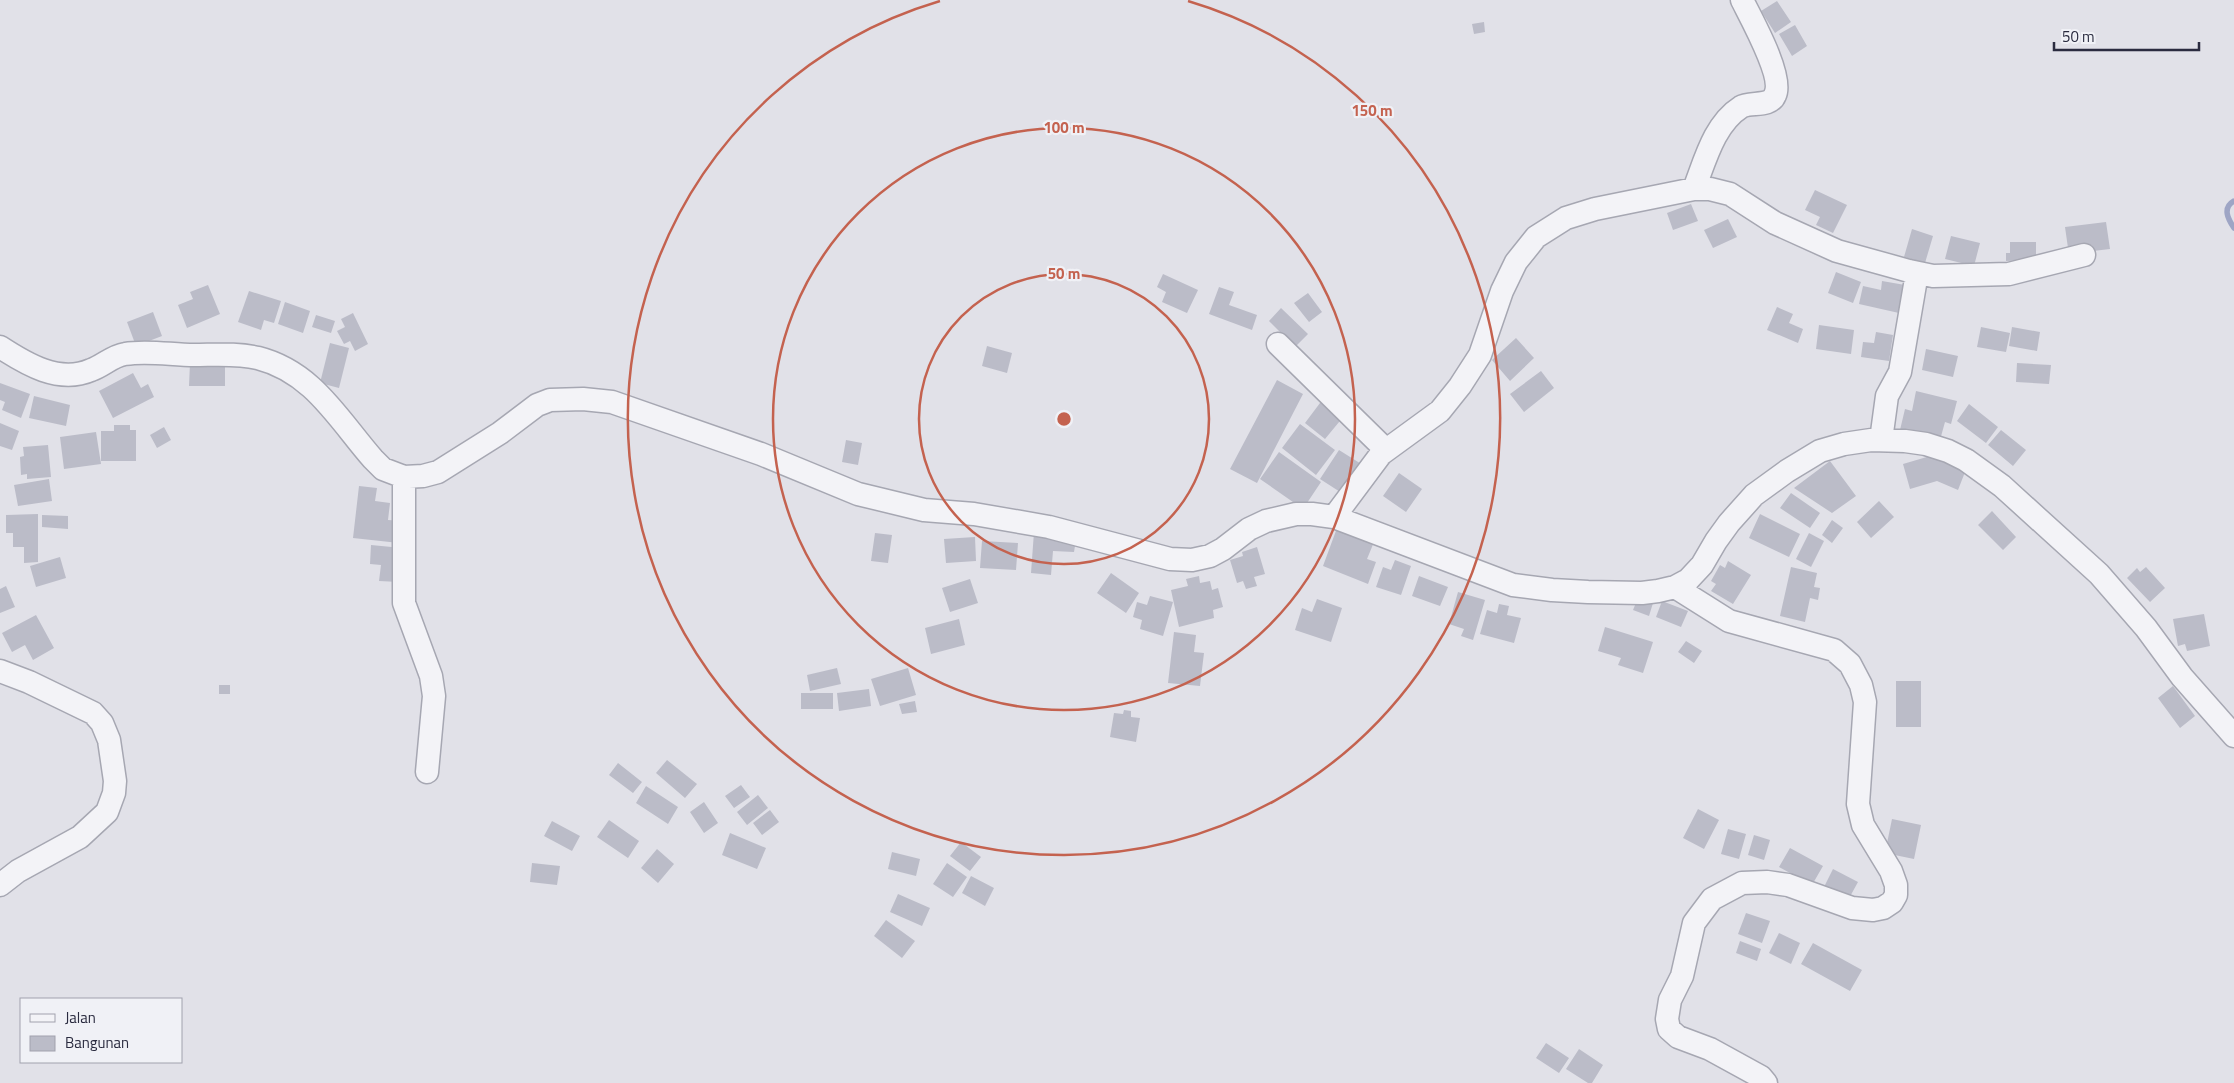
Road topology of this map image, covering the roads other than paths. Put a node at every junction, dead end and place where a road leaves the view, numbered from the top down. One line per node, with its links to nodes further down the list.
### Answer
1 (1742, 0): 2 (street)
2 (1694, 189): 4 (street); 8 (street)
3 (2084, 256): 4 (street)
4 (1917, 273): 7 (street)
5 (1278, 344): 8 (street)
6 (0, 346): 9 (street)
7 (1881, 440): 11 (street); 13 (street)
8 (1386, 450): 10 (street)
9 (404, 477): 10 (street); 14 (street)
10 (1334, 517): 11 (street)
11 (1675, 587): 16 (street)
12 (0, 671): 15 (street)
13 (2234, 736)
14 (427, 772)
15 (0, 885)
16 (1766, 1083)

